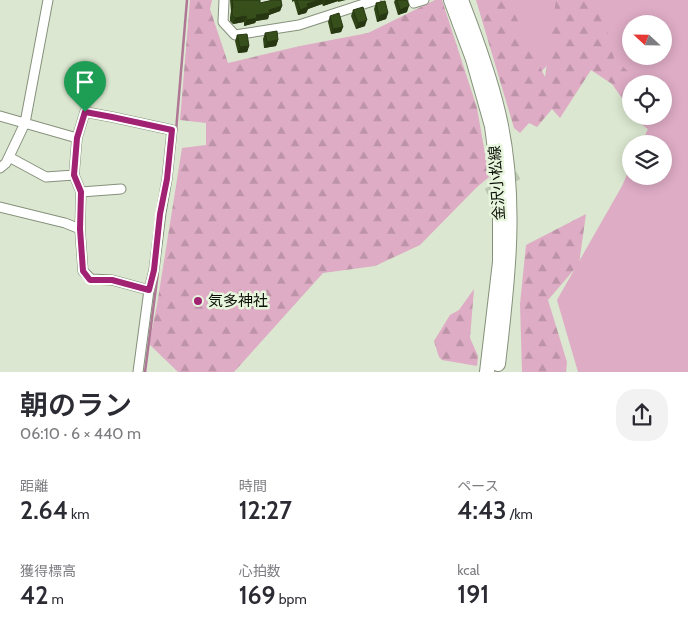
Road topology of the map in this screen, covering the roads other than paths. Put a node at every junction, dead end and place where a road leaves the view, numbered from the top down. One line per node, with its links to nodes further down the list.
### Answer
1 (48, 0): 9 (street)
2 (224, 0): 3 (street)
3 (376, 0)
4 (414, 0): 5 (street)
5 (424, 0)
6 (451, 0): 19 (main road, 金沢小松線)
7 (461, 0): 19 (main road, 金沢小松線)
8 (0, 116): 9 (street)
9 (25, 123): 10 (street); 11 (street)
10 (77, 138): 13 (street); 18 (street)
11 (9, 157): 12 (street); 13 (street)
12 (0, 168)
13 (74, 175): 15 (street)
14 (121, 189): 15 (street)
15 (81, 192): 17 (street)
16 (0, 207): 17 (street)
17 (80, 229): 18 (street)
18 (149, 290): 20 (street)
19 (492, 371)
20 (138, 372)

